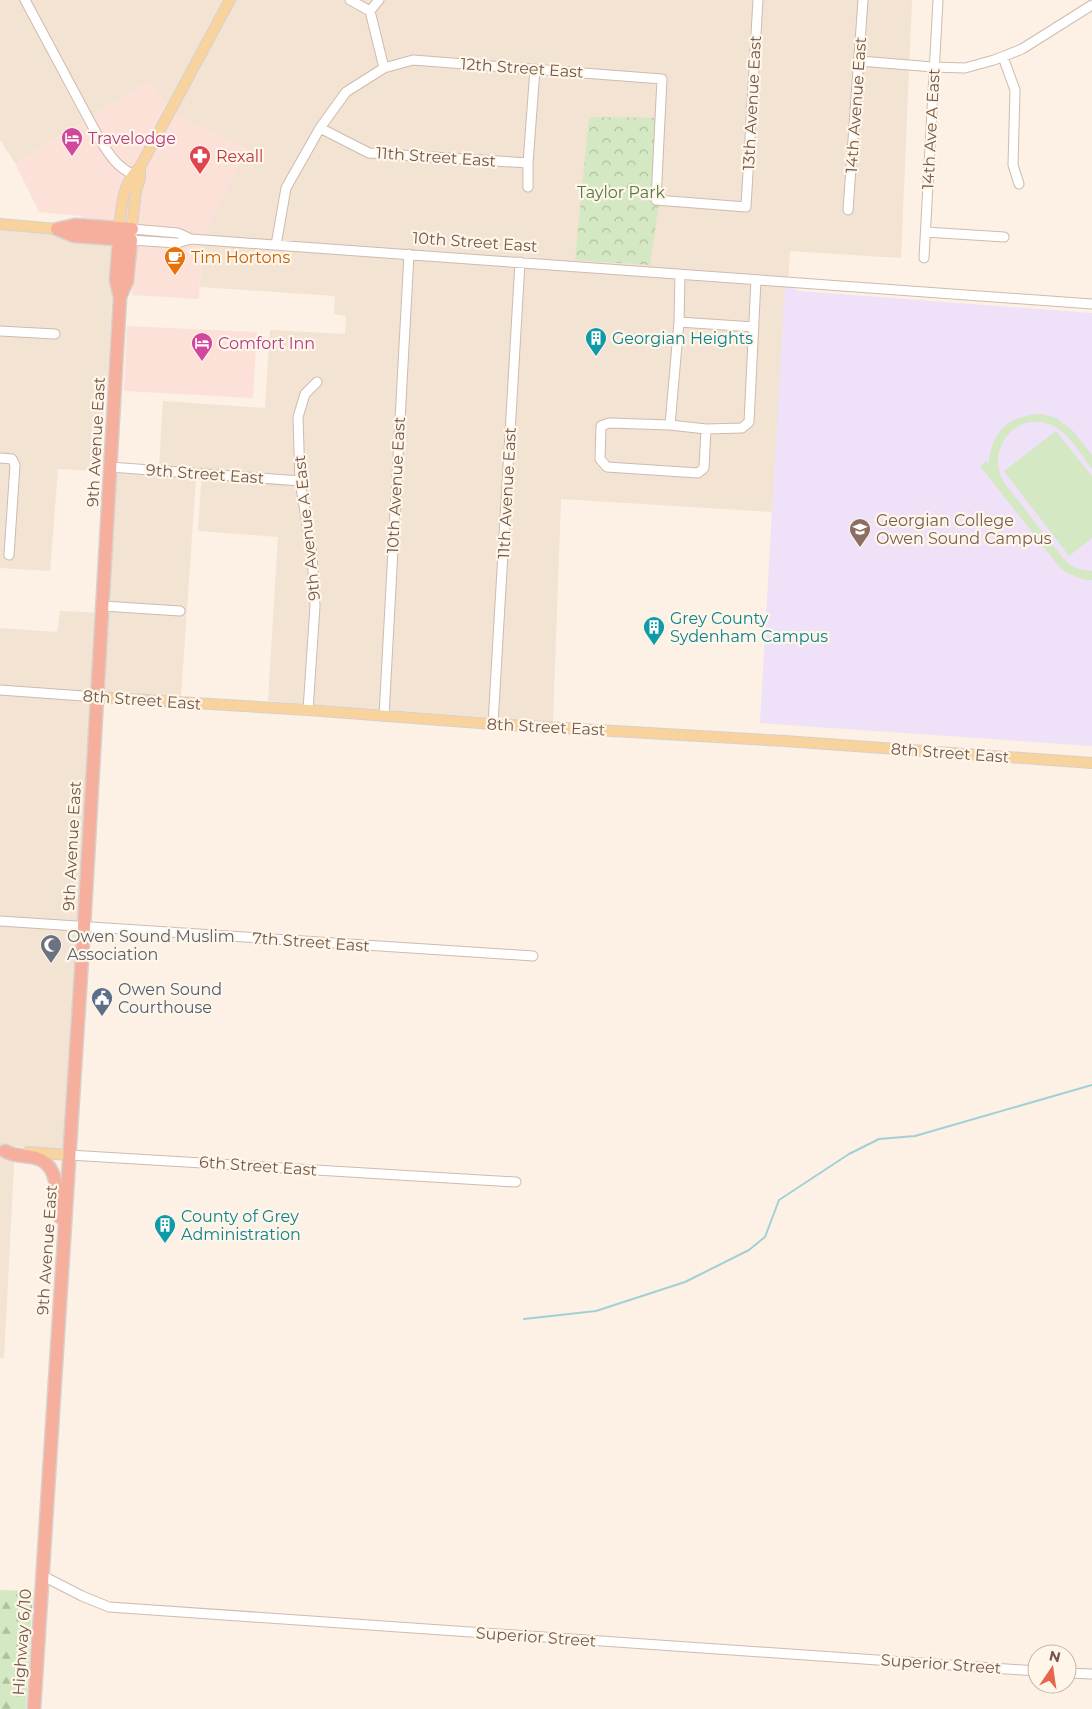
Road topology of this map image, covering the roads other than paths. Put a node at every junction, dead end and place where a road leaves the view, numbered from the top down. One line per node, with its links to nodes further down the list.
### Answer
1 (25, 0): 17 (street)
2 (230, 0): 17 (main road, 9th Avenue East)
3 (350, 0): 9 (street)
4 (379, 0): 9 (street)
5 (758, 0): 20 (street, 13th Avenue East)
6 (863, 0): 11 (street, 14th Avenue East)
7 (938, 0): 12 (street, 14th Ave A East)
8 (1092, 5): 10 (street)
9 (370, 11): 13 (street)
10 (1003, 57): 12 (street); 18 (street)
11 (860, 61): 12 (street); 21 (street, 14th Avenue East)
12 (934, 67): 24 (street, 14th Ave A East)
13 (384, 68): 14 (street, 12th Street East); 15 (street)
14 (535, 69): 16 (street); 20 (street, 12th Street East)
15 (320, 128): 16 (street, 11th Street East); 27 (street)
16 (528, 163): 19 (street)
17 (136, 170): 25 (main road, 9th Avenue East)
18 (1018, 184)
19 (528, 187)
20 (656, 200)
21 (848, 210)
22 (0, 224): 23 (main road, 10th Street East)
23 (57, 229): 25 (highway, 10th Street East)
24 (926, 232): 26 (street); 29 (street, 14th Ave A East)
25 (125, 234): 27 (street, 10th Street East); 42 (highway, 9th Avenue East)
26 (1004, 237)
27 (276, 245): 28 (street, 10th Street East)
28 (409, 254): 30 (street, 10th Street East); 50 (street, 10th Avenue East)
29 (924, 258)
30 (520, 262): 31 (street, 10th Street East); 51 (street, 11th Avenue East)
31 (680, 274): 32 (street, 10th Street East); 34 (street)
32 (756, 280): 33 (street, 10th Street East); 35 (street)
33 (1092, 304)
34 (679, 322): 35 (street); 39 (street)
35 (754, 327): 40 (street)
36 (0, 331): 37 (street)
37 (55, 334)
38 (317, 382): 43 (street, 9th Avenue A East)
39 (670, 425): 40 (street); 40 (street)
40 (706, 429)
41 (0, 458): 44 (street)
42 (110, 467): 43 (street, 9th Street East); 45 (highway, 9th Avenue East)
43 (300, 481): 49 (street, 9th Avenue A East)
44 (9, 555)
45 (102, 606): 46 (street); 48 (highway, 9th Avenue East)
46 (180, 611)
47 (0, 690): 48 (street, 8th Street East)
48 (98, 697): 49 (main road, 8th Street East); 54 (highway, 9th Avenue East)
49 (308, 710): 50 (main road, 8th Street East)
50 (384, 716): 51 (main road, 8th Street East)
51 (493, 724): 52 (main road, 8th Street East)
52 (1092, 763)
53 (0, 921): 54 (street, 7th Street East)
54 (84, 927): 55 (street, 7th Street East); 57 (highway, 9th Avenue East)
55 (533, 956)
56 (3, 1151): 57 (main road, 6th Street East); 59 (highway)
57 (69, 1155): 58 (street, 6th Street East); 59 (highway, 9th Avenue East)
58 (516, 1182)
59 (64, 1234): 60 (highway, 9th Avenue East)
60 (43, 1576): 61 (street, Superior Street); 64 (highway, Highway 6/10)
61 (1027, 1670)
62 (1077, 1673): 63 (street)
63 (1092, 1674)
64 (34, 1709)

